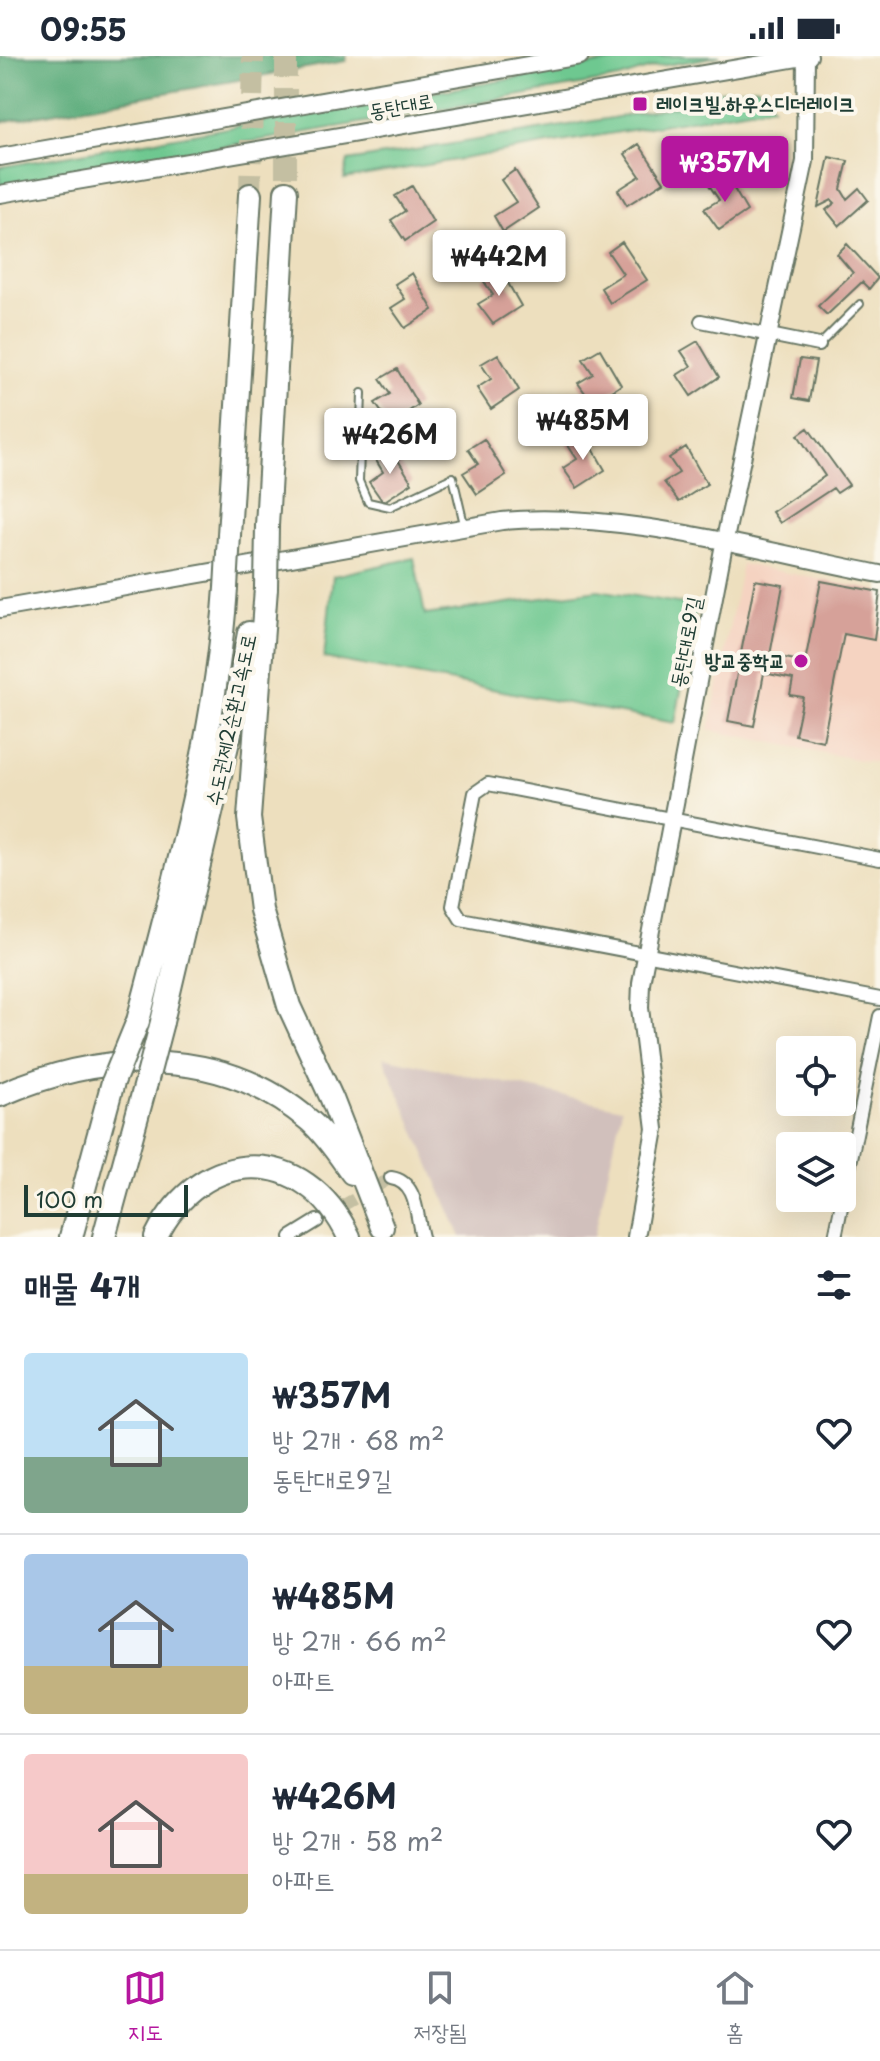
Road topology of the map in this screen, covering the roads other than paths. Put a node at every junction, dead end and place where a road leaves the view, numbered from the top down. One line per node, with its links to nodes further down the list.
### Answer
1 (580, 56): 3 (street, 동탄대로)
2 (807, 56): 5 (street, 동탄대로); 9 (street, 동탄대로9길)
3 (0, 157)
4 (286, 192): 15 (highway, bridge)
5 (0, 194)
6 (250, 195): 22 (highway, 수도권제2순환고속도로, bridge)
7 (860, 304): 10 (lane)
8 (701, 321): 9 (street)
9 (769, 335): 10 (street); 13 (street, 동탄대로9길)
10 (819, 345)
11 (362, 393): 12 (lane)
12 (465, 528): 13 (street); 16 (street)
13 (724, 544): 14 (street); 17 (street, 동탄대로9길)
14 (880, 574)
15 (262, 587): 22 (highway, 수도권제2순환고속도로, bridge); 27 (highway)
16 (0, 609)
17 (673, 820): 18 (street); 19 (street, 동탄대로9길); 19 (street)
18 (880, 859)
19 (647, 955): 20 (street); 34 (street, 동탄대로9길)
20 (880, 999)
21 (880, 1016): 35 (street)
22 (127, 1083): 25 (highway); 25 (highway, 수도권제2순환고속도로)
23 (0, 1095): 27 (highway)
24 (391, 1178): 33 (street)
25 (95, 1219): 28 (highway); 29 (highway, 수도권제2순환고속도로)
26 (317, 1221): 31 (street)
27 (384, 1232)
28 (71, 1237)
29 (84, 1237)
30 (156, 1237): 32 (highway)
31 (291, 1237)
32 (349, 1237)
33 (422, 1237)
34 (636, 1237)
35 (835, 1237)

